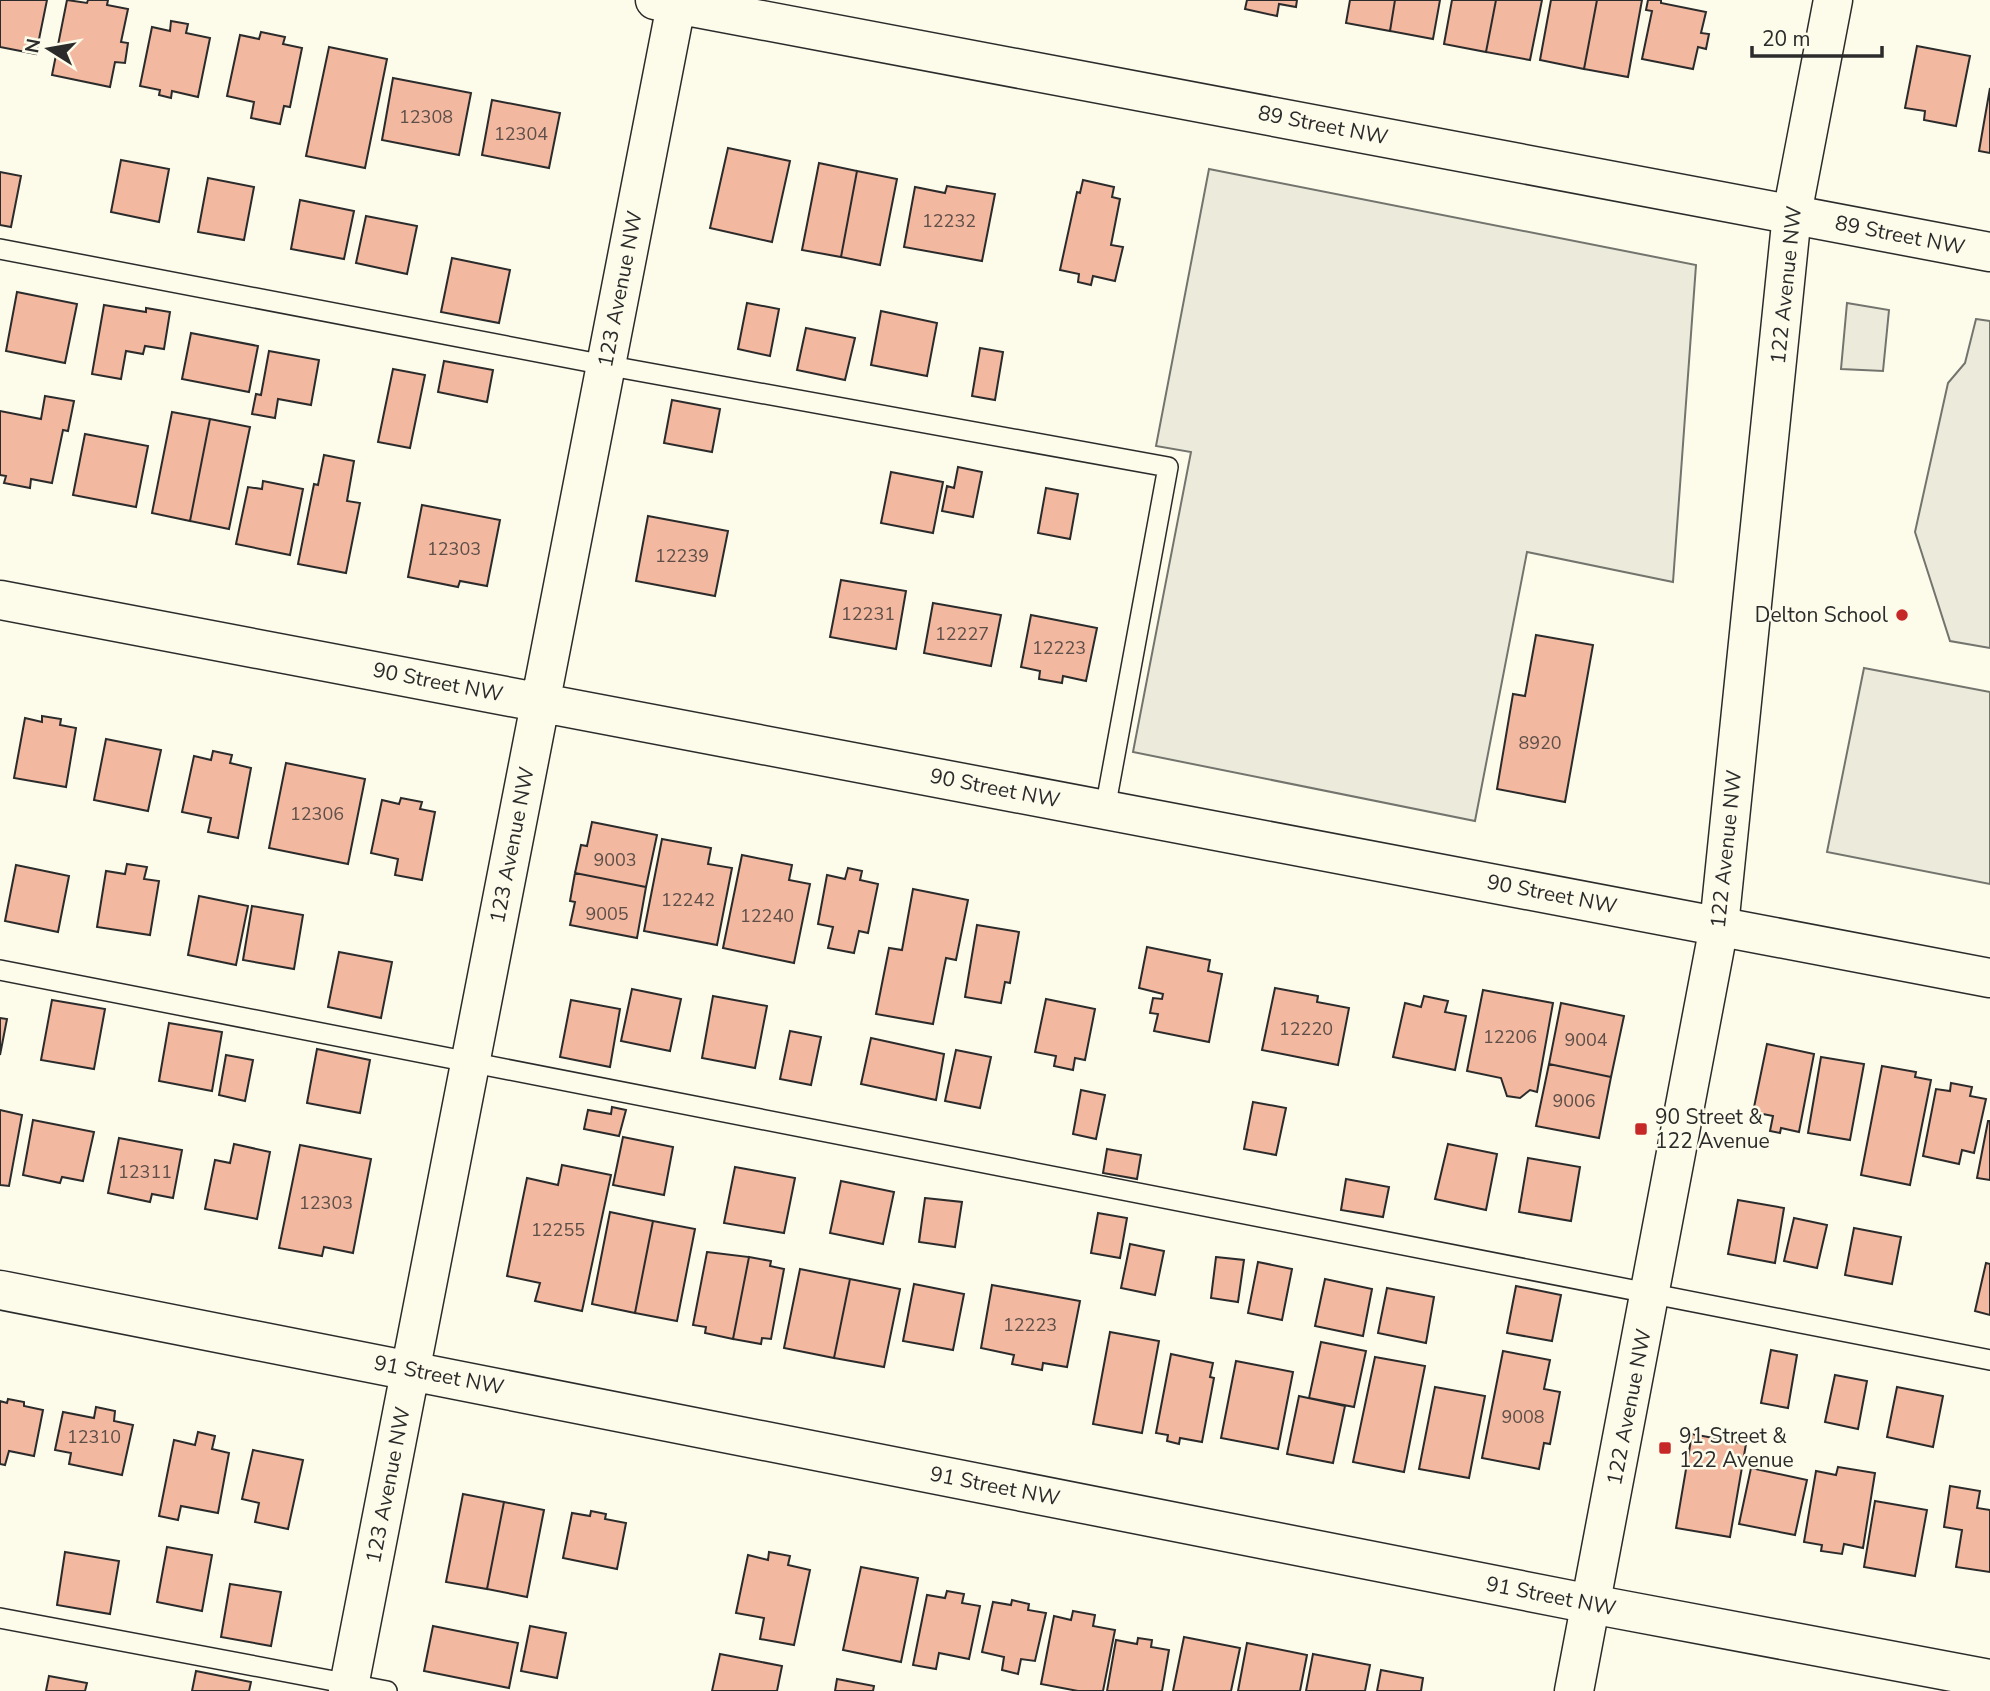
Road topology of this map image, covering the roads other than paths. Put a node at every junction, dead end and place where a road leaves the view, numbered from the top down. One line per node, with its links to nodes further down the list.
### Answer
1 (1833, 0): 3 (street, 122 Avenue NW)
2 (670, 1): 3 (street, 89 Street NW); 6 (street, 123 Avenue NW)
3 (1792, 214): 5 (street, 89 Street NW); 10 (street, 122 Avenue NW)
4 (0, 249): 6 (lane)
5 (1990, 252)
6 (605, 365): 8 (street, 123 Avenue NW); 9 (lane)
7 (0, 600): 8 (street, 90 Street NW)
8 (541, 702): 9 (street, 90 Street NW); 13 (street, 123 Avenue NW)
9 (1105, 809): 10 (street, 90 Street NW)
10 (1719, 926): 12 (street, 90 Street NW); 15 (street, 122 Avenue NW)
11 (0, 970): 13 (lane)
12 (1990, 978)
13 (469, 1062): 15 (lane); 17 (street, 123 Avenue NW)
14 (0, 1290): 17 (street, 91 Street NW)
15 (1650, 1295): 16 (lane); 18 (street, 122 Avenue NW)
16 (1990, 1360)
17 (411, 1369): 18 (street, 91 Street NW); 21 (street, 123 Avenue NW)
18 (1591, 1604): 20 (street, 91 Street NW); 23 (street, 122 Avenue NW)
19 (0, 1618): 21 (lane)
20 (1990, 1679)
21 (349, 1687): 22 (lane)
22 (387, 1691)
23 (1574, 1691)

